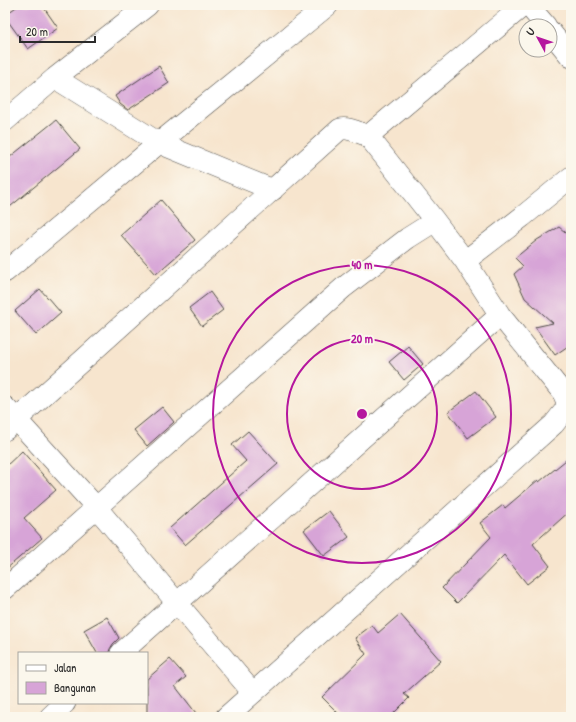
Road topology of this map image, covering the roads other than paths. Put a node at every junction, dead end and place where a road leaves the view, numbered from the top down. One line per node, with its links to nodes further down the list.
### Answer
1 (148, 5): 8 (street)
2 (328, 5): 11 (street)
3 (524, 5): 10 (street)
4 (528, 5): 5 (street)
5 (539, 18)
6 (558, 41): 7 (street)
7 (571, 57)
8 (55, 78): 9 (street); 11 (street)
9 (5, 121)
10 (368, 136): 13 (street); 14 (street)
11 (159, 143): 13 (street); 16 (street)
12 (571, 177): 15 (street)
13 (273, 190): 19 (street)
14 (435, 221): 15 (street); 20 (street)
15 (465, 262): 17 (street)
16 (5, 272)
17 (500, 315): 18 (street); 22 (street)
18 (569, 400): 24 (street)
19 (9, 419): 20 (street)
20 (96, 507): 21 (street); 22 (street)
21 (5, 589)
22 (177, 603): 23 (street); 24 (street)
23 (122, 652)
24 (253, 693): 27 (street)
25 (65, 704): 26 (street)
26 (50, 717)
27 (226, 717)

